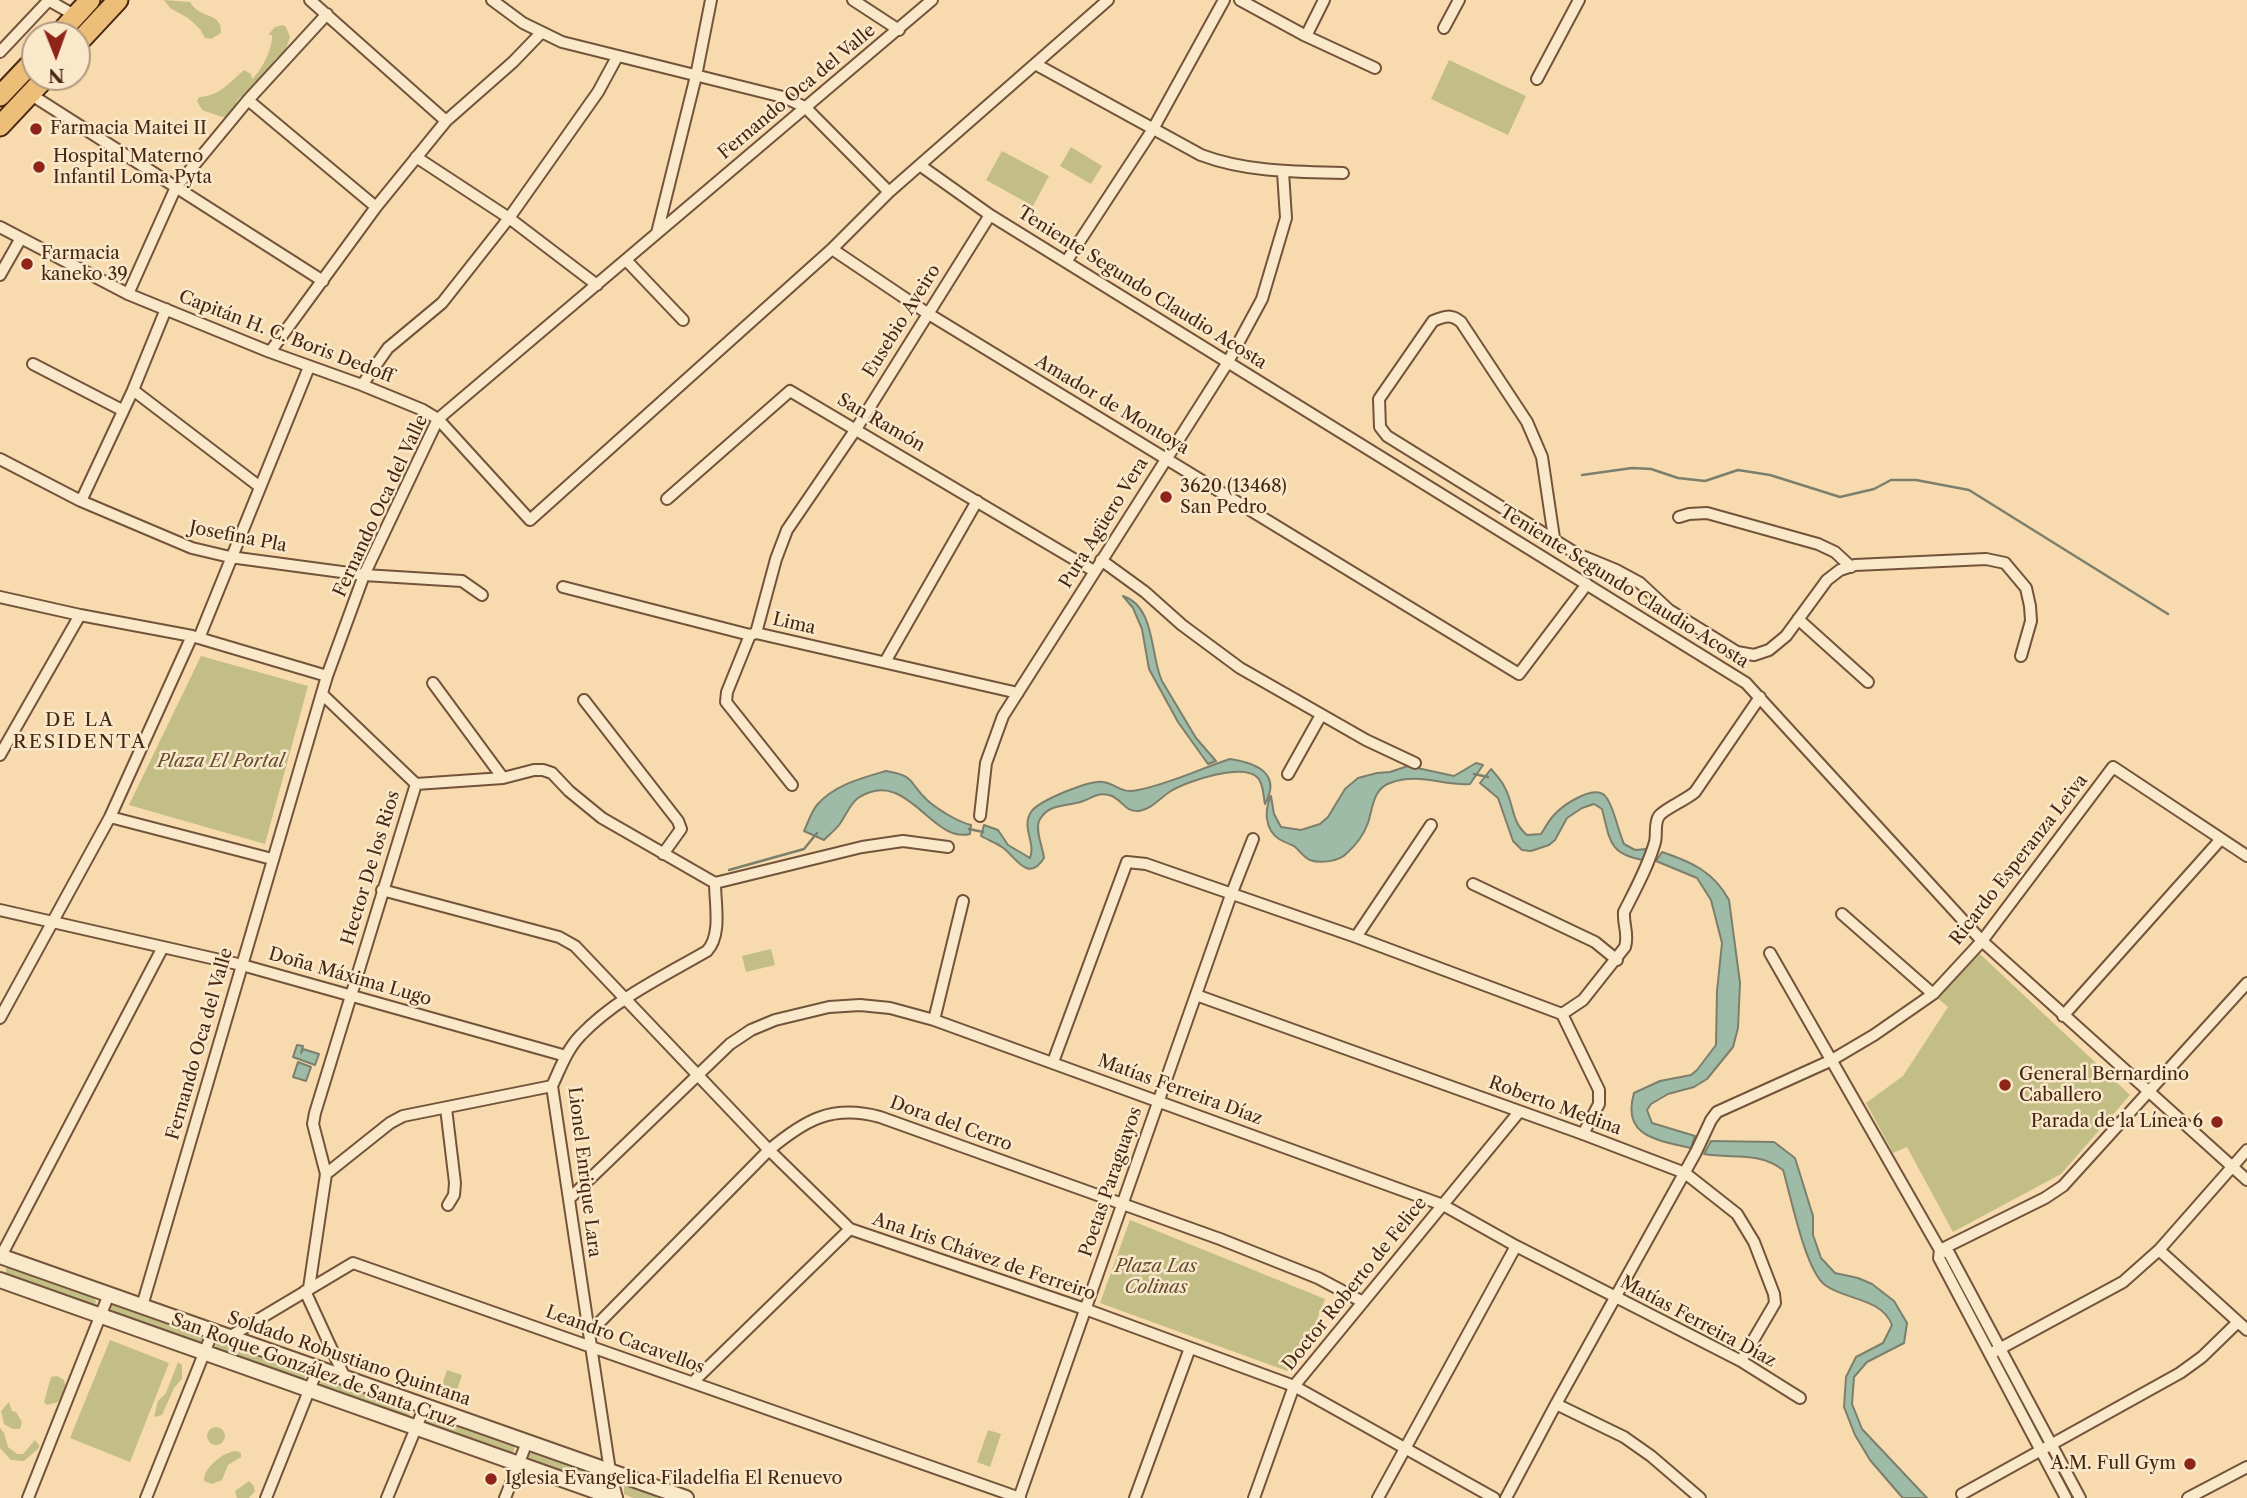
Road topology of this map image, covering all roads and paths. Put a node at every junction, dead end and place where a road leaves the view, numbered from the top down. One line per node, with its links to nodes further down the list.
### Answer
1 (49, 0): 16 (street); 23 (street)
2 (90, 0): 16 (highway)
3 (118, 0): 19 (highway)
4 (310, 0): 15 (street)
5 (492, 0): 21 (street)
6 (711, 0): 28 (street)
7 (853, 0): 20 (street)
8 (932, 0): 20 (street, Fernando Oca del Valle)
9 (1108, 0): 25 (street)
10 (1224, 0): 37 (street)
11 (1240, 0): 22 (street)
12 (1324, 0): 22 (street)
13 (1459, 0): 18 (street)
14 (1579, 0): 29 (street)
15 (327, 14): 33 (street); 35 (street)
16 (76, 16): 17 (highway)
17 (71, 21)
18 (1444, 28)
19 (91, 29)
20 (899, 30): 34 (street, Fernando Oca del Valle)
21 (541, 33): 24 (street); 35 (street)
22 (1306, 36): 26 (street)
23 (0, 52)
24 (617, 57): 28 (street); 46 (street)
25 (1037, 65): 37 (street); 39 (street)
26 (1375, 68)
27 (21, 74): 32 (highway)
28 (696, 76): 34 (street); 48 (street)
29 (1537, 79)
30 (33, 91): 31 (highway)
31 (30, 94): 36 (highway); 42 (street)
32 (0, 96)
33 (248, 100): 42 (street); 44 (street)
34 (805, 107): 43 (street); 48 (street, Fernando Oca del Valle)
35 (446, 121): 38 (street)
36 (0, 126)
37 (1153, 129): 40 (street); 52 (street)
38 (416, 157): 44 (street); 46 (street)
39 (921, 166): 43 (street); 45 (street, Teniente Segundo Claudio Acosta)
40 (1283, 172): 41 (street); 61 (street, Pura Agüero Vera)
41 (1343, 173)
42 (176, 187): 54 (street); 56 (street)
43 (889, 192): 50 (street)
44 (376, 207): 54 (street)
45 (990, 215): 52 (street, Teniente Segundo Claudio Acosta); 58 (street, Eusebio Aveiro)
46 (509, 218): 55 (street); 64 (street)
47 (0, 227): 49 (street, Capitán H. C. Boris Dedoff)
48 (657, 233): 51 (street, Fernando Oca del Valle)
49 (21, 239): 53 (street); 56 (street, Capitán H. C. Boris Dedoff)
50 (832, 249): 58 (street, Amador de Montoya); 67 (street, Capitán H. C. Boris Dedoff)
51 (626, 260): 55 (street, Fernando Oca del Valle); 59 (street)
52 (1066, 262): 61 (street, Teniente Segundo Claudio Acosta)
53 (0, 275)
54 (323, 281): 60 (street)
55 (597, 285): 67 (street, Fernando Oca del Valle)
56 (128, 294): 57 (street, Capitán H. C. Boris Dedoff)
57 (166, 309): 60 (street, Capitán H. C. Boris Dedoff); 65 (street)
58 (927, 313): 68 (street, Eusebio Aveiro); 69 (street, Amador de Montoya)
59 (683, 320)
60 (270, 352): 63 (street, Capitán H. C. Boris Dedoff)
61 (1228, 362): 69 (street, Pura Agüero Vera); 82 (street, Teniente Segundo Claudio Acosta)
62 (33, 364): 66 (street)
63 (309, 367): 64 (street, Capitán H. C. Boris Dedoff); 71 (street)
64 (362, 385): 67 (street, Capitán H. C. Boris Dedoff)
65 (133, 390): 66 (street); 71 (street)
66 (122, 410): 73 (street)
67 (438, 419): 83 (street, Fernando Oca del Valle)
68 (856, 429): 72 (street, San Ramón); 74 (street, San Ramón); 90 (street, Eusebio Aveiro)
69 (1165, 458): 79 (street, Pura Agüero Vera); 84 (street, Amador de Montoya)
70 (0, 459): 73 (street, Josefina Pla)
71 (260, 487): 78 (street)
72 (667, 499)
73 (81, 501): 78 (street, Josefina Pla)
74 (977, 501): 81 (street, San Ramón); 93 (street)
75 (1679, 517): 80 (street)
76 (1554, 538): 76 (street); 77 (street)
77 (1577, 554): 82 (street); 89 (street)
78 (230, 557): 83 (street, Josefina Pla); 91 (street)
79 (1101, 561): 81 (street, Pura Agüero Vera); 101 (street)
80 (1851, 567): 89 (street); 92 (street)
81 (1094, 571): 97 (street, Pura Agüero Vera)
82 (1567, 572): 84 (street, Teniente Segundo Claudio Acosta)
83 (364, 575): 86 (street, Josefina Pla); 94 (street, Fernando Oca del Valle)
84 (1587, 584): 99 (street, Teniente Segundo Claudio Acosta)
85 (563, 587): 90 (street, Lima)
86 (482, 595)
87 (0, 597): 88 (street)
88 (80, 615): 91 (street); 102 (street)
89 (1798, 619): 95 (street)
90 (753, 634): 93 (street, Lima); 107 (street, Eusebio Aveiro)
91 (195, 637): 94 (street); 109 (street)
92 (2021, 656)
93 (885, 662): 97 (street, Lima)
94 (327, 676): 98 (street, Fernando Oca del Valle)
95 (1868, 682)
96 (433, 683): 105 (street)
97 (1018, 693): 108 (street, Pura Agüero Vera)
98 (323, 695): 106 (street); 116 (street, Fernando Oca del Valle)
99 (1760, 697): 126 (street, Teniente Segundo Claudio Acosta); 129 (street)
100 (584, 700): 114 (street)
101 (1321, 715): 103 (street); 104 (street)
102 (0, 755)
103 (1415, 762)
104 (1288, 774)
105 (503, 778): 106 (street); 114 (street)
106 (416, 784): 119 (street, Hector De los Rios)
107 (792, 785)
108 (980, 816)
109 (110, 817): 116 (street); 124 (street)
110 (1431, 825): 125 (street)
111 (1253, 839): 120 (street, Poetas Paraguayos)
112 (2221, 839): 115 (street); 126 (street, Ricardo Esperanza Leiva); 137 (street)
113 (948, 847): 117 (street)
114 (663, 854): 117 (street)
115 (2247, 856)
116 (272, 859): 130 (street, Fernando Oca del Valle)
117 (715, 883): 135 (street, Lionel Enrique Lara)
118 (1473, 884): 129 (street)
119 (382, 890): 133 (street, Hector De los Rios); 135 (street, Ana Iris Chávez de Ferreiro)
120 (1231, 895): 125 (street); 134 (street, Poetas Paraguayos); 142 (street)
121 (963, 901): 139 (street)
122 (0, 910): 124 (street, Doña Máxima Lugo)
123 (1842, 914): 132 (street)
124 (50, 923): 127 (street, Doña Máxima Lugo); 138 (street)
125 (1356, 937): 136 (street)
126 (1982, 941): 132 (street, Ricardo Esperanza Leiva); 137 (street, Teniente Segundo Claudio Acosta)
127 (163, 947): 130 (street, Doña Máxima Lugo); 164 (street)
128 (1770, 953): 141 (street)
129 (1617, 960): 136 (street)
130 (242, 965): 133 (street, Doña Máxima Lugo); 170 (street, Fernando Oca del Valle)
131 (2247, 983): 145 (street)
132 (1933, 994): 141 (street, Ricardo Esperanza Leiva)
133 (350, 995): 140 (street, Doña Máxima Lugo); 154 (street, Hector De los Rios)
134 (1196, 995): 146 (street, Poetas Paraguayos); 148 (street, Roberto Medina)
135 (625, 999): 140 (street, Lionel Enrique Lara); 143 (street, Ana Iris Chávez de Ferreiro)
136 (1562, 1014): 149 (street)
137 (2063, 1016): 145 (street, Teniente Segundo Claudio Acosta)
138 (0, 1018)
139 (934, 1020): 142 (street, Matías Ferreira Díaz); 143 (street, Matías Ferreira Díaz)
140 (566, 1056): 144 (street, Lionel Enrique Lara)
141 (1830, 1061): 153 (street, Ricardo Esperanza Leiva); 162 (street)
142 (1053, 1062): 146 (street, Matías Ferreira Díaz)
143 (699, 1074): 150 (street, Ana Iris Chávez de Ferreiro); 156 (street, Matías Ferreira Díaz)
144 (552, 1086): 147 (street); 156 (street, Lionel Enrique Lara)
145 (2149, 1092): 152 (street, Teniente Segundo Claudio Acosta); 162 (street)
146 (1159, 1100): 158 (street, Poetas Paraguayos); 159 (street, Matías Ferreira Díaz)
147 (446, 1108): 154 (street); 157 (street)
148 (1519, 1112): 149 (street, Roberto Medina); 159 (street, Doctor Roberto de Felice)
149 (1583, 1134): 153 (street, Roberto Medina)
150 (769, 1150): 158 (street, Dora del Cerro); 160 (street, Ana Iris Chávez de Ferreiro); 175 (street, Dora del Cerro)
151 (2247, 1150): 152 (street)
152 (2232, 1167): 155 (street, Teniente Segundo Claudio Acosta); 163 (street)
153 (1685, 1173): 168 (street, Ricardo Esperanza Leiva); 182 (street, Roberto Medina)
154 (326, 1174): 166 (street, Hector De los Rios)
155 (2247, 1181)
156 (569, 1199): 175 (street, Lionel Enrique Lara)
157 (448, 1205)
158 (1122, 1205): 169 (street, Dora del Cerro); 171 (street, Poetas Paraguayos)
159 (1443, 1205): 161 (street, Matías Ferreira Díaz); 169 (street, Doctor Roberto de Felice)
160 (850, 1229): 171 (street, Ana Iris Chávez de Ferreiro); 185 (street)
161 (1516, 1246): 168 (street, Matías Ferreira Díaz); 195 (street)
162 (1940, 1250): 179 (street); 181 (street)
163 (2159, 1250): 173 (street); 179 (street)
164 (0, 1256): 167 (street, Soldado Robustiano Quintana)
165 (0, 1280): 172 (street, San Roque González de Santa Cruz)
166 (307, 1290): 176 (street, Leandro Cacavellos); 177 (street, Leandro Cacavellos); 184 (street)
167 (109, 1294): 170 (street, Soldado Robustiano Quintana); 172 (street)
168 (1616, 1297): 182 (street, Matías Ferreira Díaz); 189 (street, Ricardo Esperanza Leiva)
169 (1363, 1302): 186 (street, Doctor Roberto de Felice)
170 (142, 1306): 174 (street, Soldado Robustiano Quintana)
171 (1085, 1309): 178 (street, Ana Iris Chávez de Ferreiro); 207 (street, Poetas Paraguayos)
172 (101, 1316): 180 (street, San Roque González de Santa Cruz); 200 (street)
173 (2243, 1326): 193 (street)
174 (213, 1331): 176 (street, Soldado Robustiano Quintana); 180 (street)
175 (589, 1333): 177 (street, Lionel Enrique Lara)
176 (229, 1337): 183 (street, Soldado Robustiano Quintana)
177 (591, 1346): 185 (street, Leandro Cacavellos); 198 (street, Lionel Enrique Lara)
178 (1190, 1348): 186 (street, Ana Iris Chávez de Ferreiro); 208 (street)
179 (2001, 1348): 181 (street); 193 (street)
180 (204, 1352): 187 (street, San Roque González de Santa Cruz); 201 (street)
181 (1990, 1354): 194 (street)
182 (1741, 1361): 188 (street, Matías Ferreira Díaz)
183 (318, 1368): 184 (street, Soldado Robustiano Quintana); 187 (street)
184 (345, 1378): 190 (street, Soldado Robustiano Quintana)
185 (692, 1382): 207 (street, Leandro Cacavellos)
186 (1294, 1386): 195 (street, Ana Iris Chávez de Ferreiro); 209 (street, Doctor Roberto de Felice)
187 (310, 1390): 191 (street, San Roque González de Santa Cruz); 202 (street)
188 (1800, 1398)
189 (1556, 1404): 212 (street, Ricardo Esperanza Leiva); 213 (street)
190 (425, 1406): 191 (street); 192 (street, Soldado Robustiano Quintana)
191 (416, 1427): 196 (street, San Roque González de Santa Cruz); 203 (street)
192 (527, 1442): 196 (street); 198 (street, Soldado Robustiano Quintana)
193 (2051, 1443): 194 (street); 215 (street)
194 (2040, 1449): 199 (street); 214 (street)
195 (1404, 1450): 210 (street); 211 (street, Ana Iris Chávez de Ferreiro)
196 (519, 1464): 204 (street); 205 (street, San Roque González de Santa Cruz)
197 (2246, 1470): 216 (street)
198 (610, 1471): 205 (street, Lionel Enrique Lara); 206 (street, Soldado Robustiano Quintana)
199 (1962, 1494)
200 (29, 1498)
201 (146, 1498)
202 (266, 1498)
203 (387, 1498)
204 (505, 1498)
205 (616, 1498)
206 (686, 1498)
207 (1019, 1498)
208 (1135, 1498)
209 (1254, 1498)
210 (1378, 1498)
211 (1494, 1498)
212 (1506, 1498)
213 (1700, 1498)
214 (2066, 1498)
215 (2080, 1498)
216 (2188, 1498)

